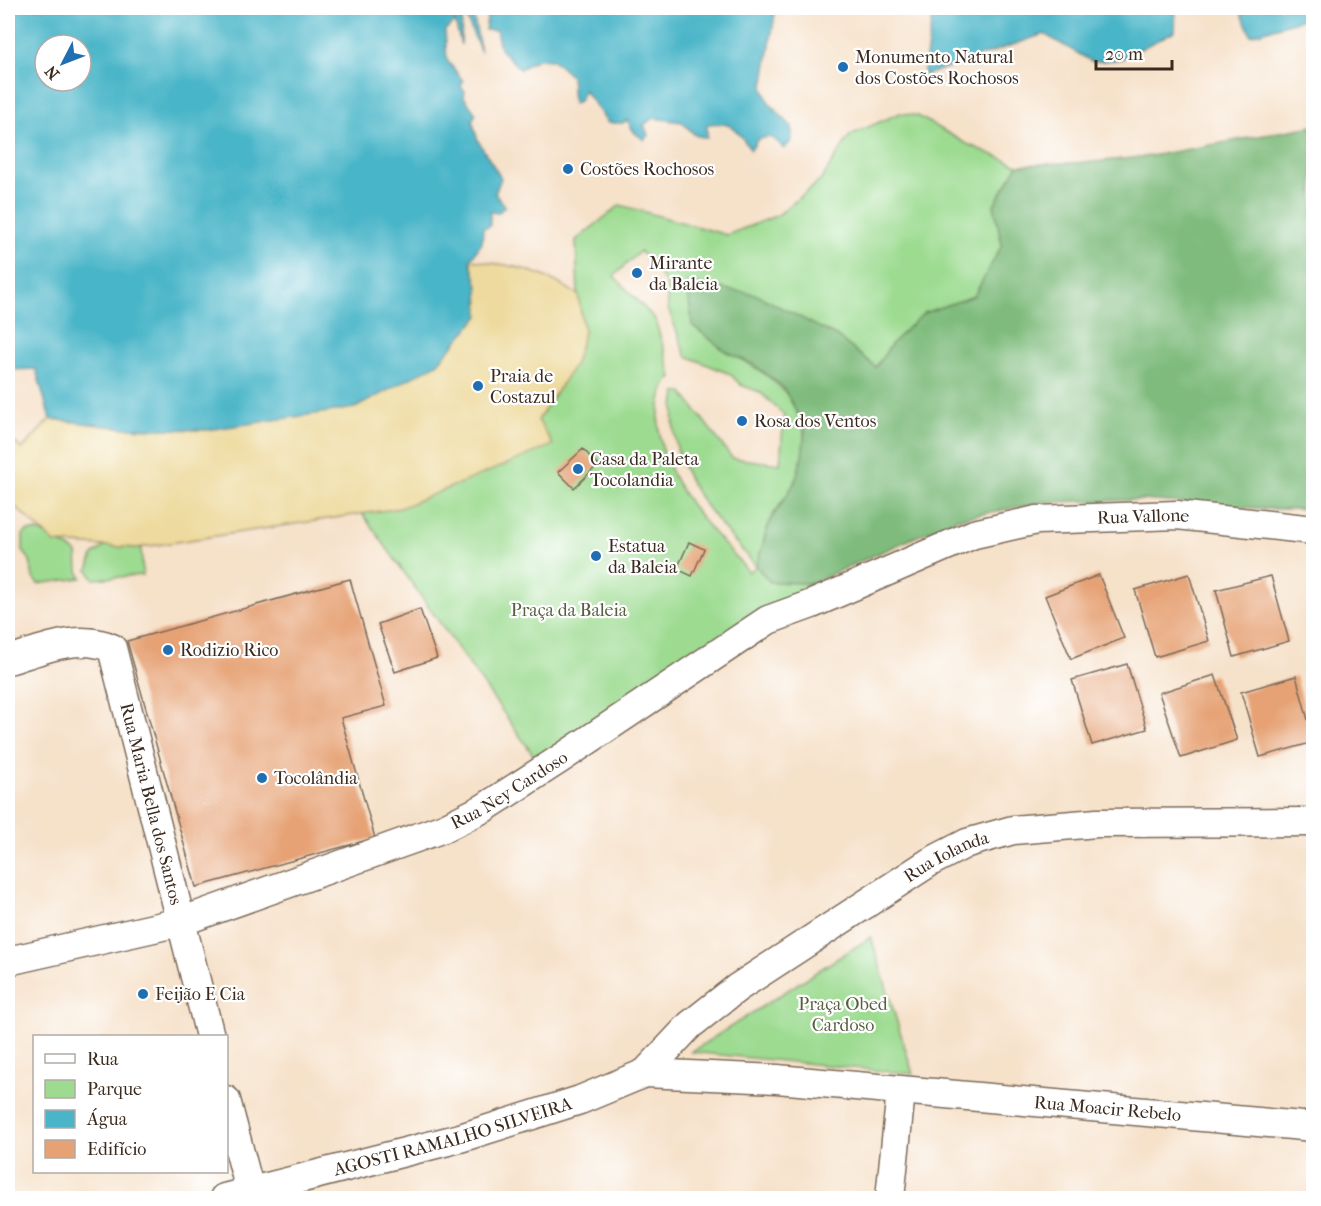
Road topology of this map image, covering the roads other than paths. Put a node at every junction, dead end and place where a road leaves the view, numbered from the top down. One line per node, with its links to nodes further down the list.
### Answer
1 (1314, 530): 2 (street, Rua Vallone)
2 (974, 534): 5 (street, Rua Ney Cardoso)
3 (8, 660): 5 (street, Rua Maria Bella dos Santos)
4 (1314, 822): 8 (street, Rua Iolanda)
5 (180, 922): 6 (street, Rua Ney Cardoso); 7 (street, Rua Maria Bella dos Santos)
6 (8, 960)
7 (210, 1035)
8 (645, 1073): 9 (street, Rua Moacir Rebelo); 12 (street, AGOSTI RAMALHO SILVEIRA)
9 (901, 1091): 11 (street, Rua Moacir Rebelo); 13 (street)
10 (228, 1112): 12 (street)
11 (1314, 1127)
12 (242, 1196)
13 (890, 1198)

